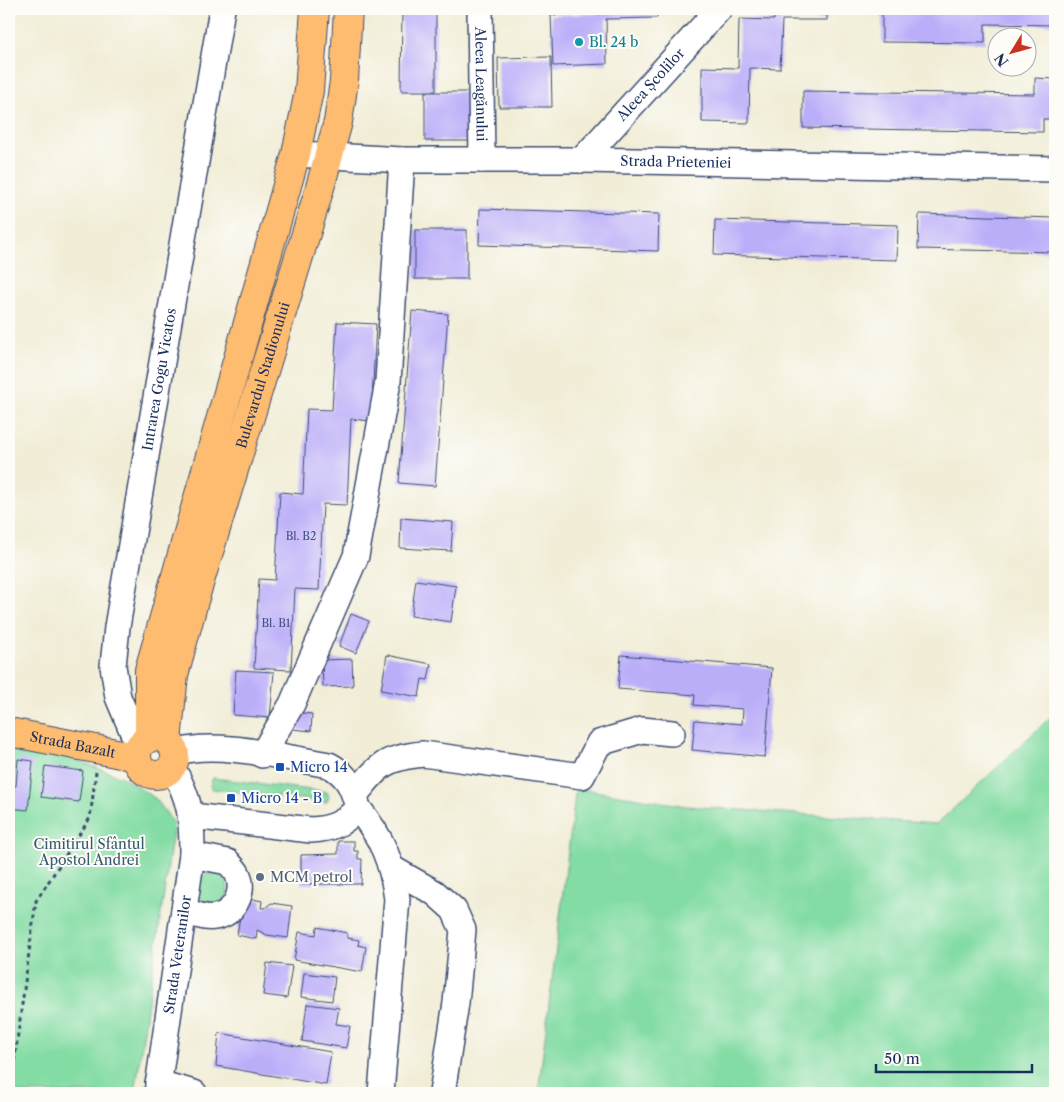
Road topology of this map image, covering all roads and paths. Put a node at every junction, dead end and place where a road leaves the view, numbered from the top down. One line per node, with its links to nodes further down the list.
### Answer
1 (222, 9): 15 (street, Intrarea Gogu Vicatos)
2 (314, 9): 6 (main road, Bulevardul Stadionului)
3 (348, 9): 7 (main road, Bulevardul Stadionului)
4 (480, 9): 9 (street, Aleea Leagănului)
5 (720, 9): 10 (street, Aleea Școlilor)
6 (296, 154): 7 (street, Strada Prieteniei); 15 (main road, Bulevardul Stadionului)
7 (329, 156): 8 (street, Strada Prieteniei); 15 (main road, Bulevardul Stadionului)
8 (402, 160): 9 (street, Strada Prieteniei); 16 (street)
9 (482, 160): 10 (street, Strada Prieteniei)
10 (582, 160): 11 (street, Strada Prieteniei)
11 (1055, 169)
12 (9, 732): 14 (main road, Strada Bazalt)
13 (672, 733): 17 (street)
14 (98, 750): 15 (main road, Strada Bazalt); 23 (path)
15 (157, 754): 16 (street); 18 (street)
16 (262, 754): 17 (street)
17 (356, 802): 18 (street); 20 (street)
18 (192, 816): 19 (street, Strada Veteranilor)
19 (192, 855): 21 (street, Strada Veteranilor); 21 (street)
20 (393, 869): 25 (street); 26 (street)
21 (184, 910): 22 (street, Strada Veteranilor)
22 (158, 1088): 24 (street)
23 (10, 1093)
24 (194, 1093)
25 (381, 1093)
26 (442, 1093)

